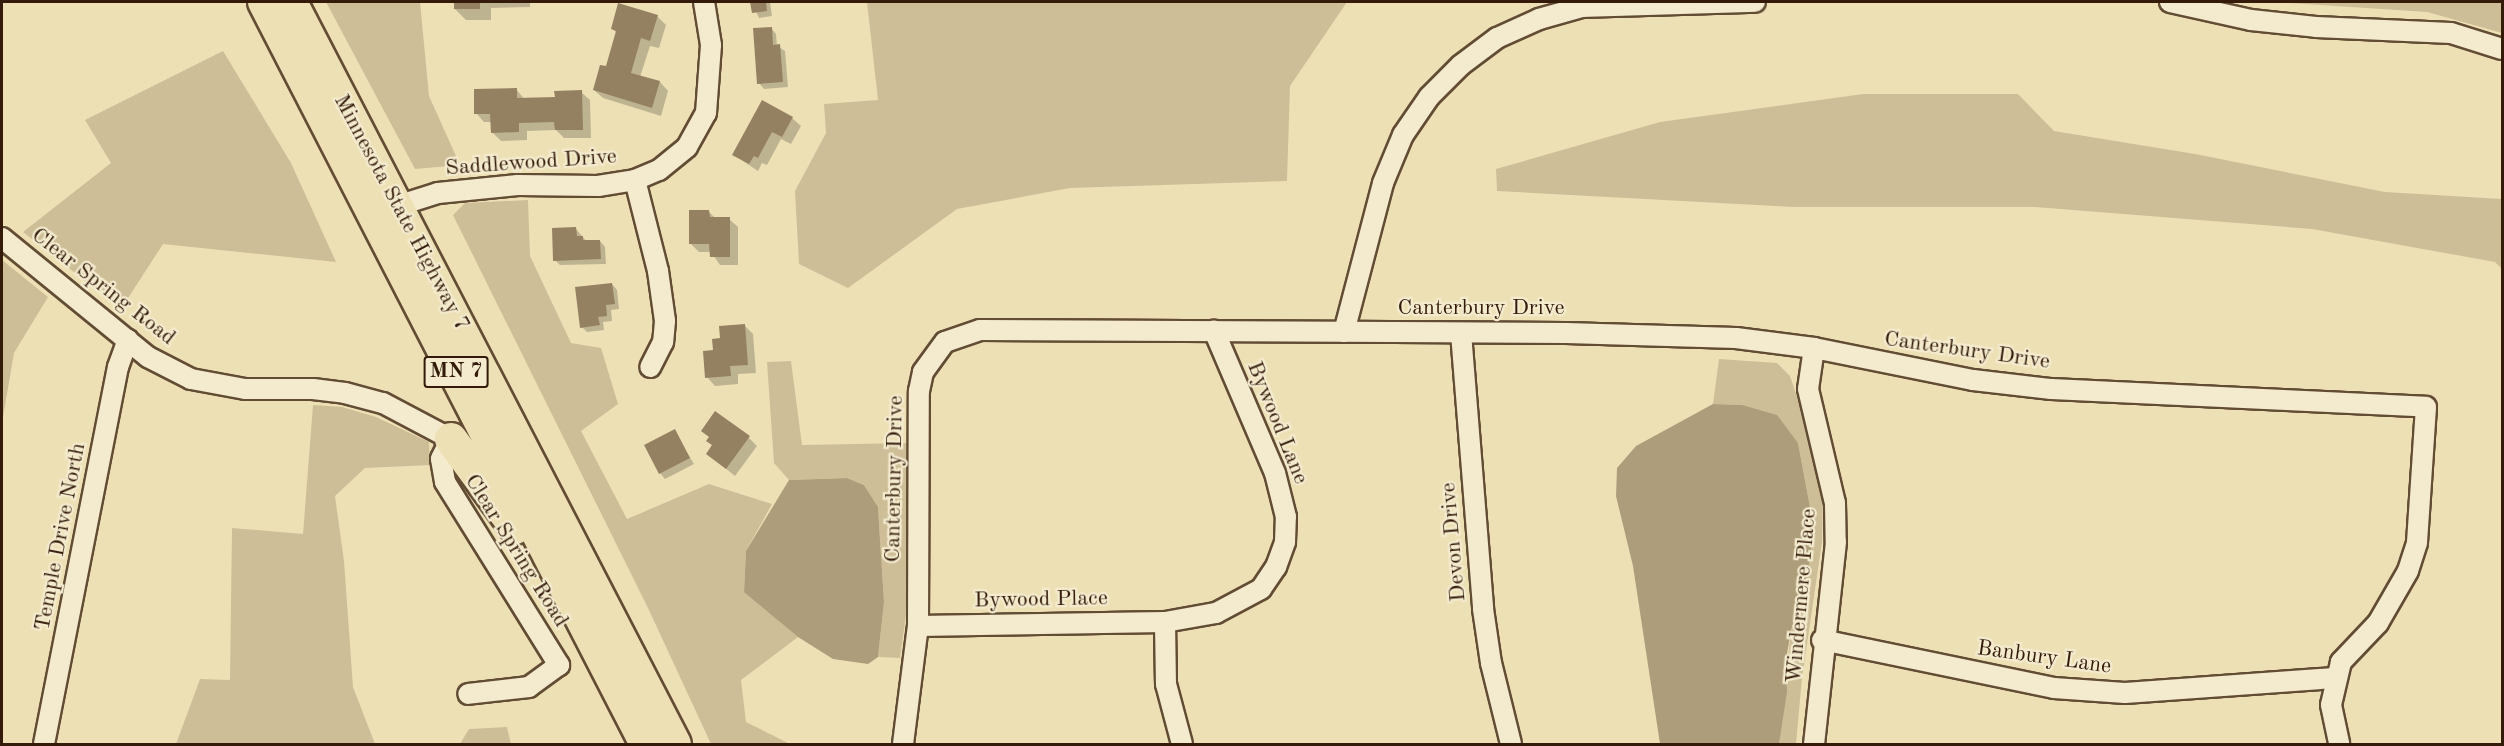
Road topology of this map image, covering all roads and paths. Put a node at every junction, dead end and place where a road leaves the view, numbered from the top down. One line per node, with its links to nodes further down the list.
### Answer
1 (264, 2): 17 (main road, Minnesota State Highway 7 / MN 7)
2 (291, 2): 8 (main road, Minnesota State Highway 7 / MN 7)
3 (704, 2): 7 (street, Saddlewood Drive)
4 (1755, 2): 11 (street)
5 (2170, 2): 6 (street)
6 (2502, 49)
7 (635, 180): 8 (street, Saddlewood Drive); 15 (street)
8 (397, 206): 25 (main road, Minnesota State Highway 7 / MN 7)
9 (2, 238): 13 (street, Clear Spring Road)
10 (1214, 331): 11 (street, Canterbury Drive); 18 (street, Bywood Lane); 19 (street, Canterbury Drive)
11 (1344, 332): 12 (street, Canterbury Drive)
12 (1461, 333): 14 (street, Canterbury Drive); 28 (street, Devon Drive)
13 (128, 340): 16 (street, Clear Spring Road); 23 (street, Temple Drive North)
14 (1814, 348): 20 (street, Windermere Place); 21 (street, Canterbury Drive)
15 (650, 367)
16 (451, 439): 17 (main road); 22 (street, Clear Spring Road)
17 (582, 619): 24 (main road, Minnesota State Highway 7 / MN 7)
18 (1165, 622): 19 (street, Bywood Place); 27 (street)
19 (918, 626): 26 (street, Canterbury Drive)
20 (1822, 640): 21 (street, Banbury Lane); 29 (street, Windermere Place)
21 (2334, 678): 30 (street)
22 (468, 694)
23 (44, 744)
24 (646, 744)
25 (675, 744)
26 (903, 744)
27 (1182, 744)
28 (1511, 744)
29 (1814, 744)
30 (2339, 744)

